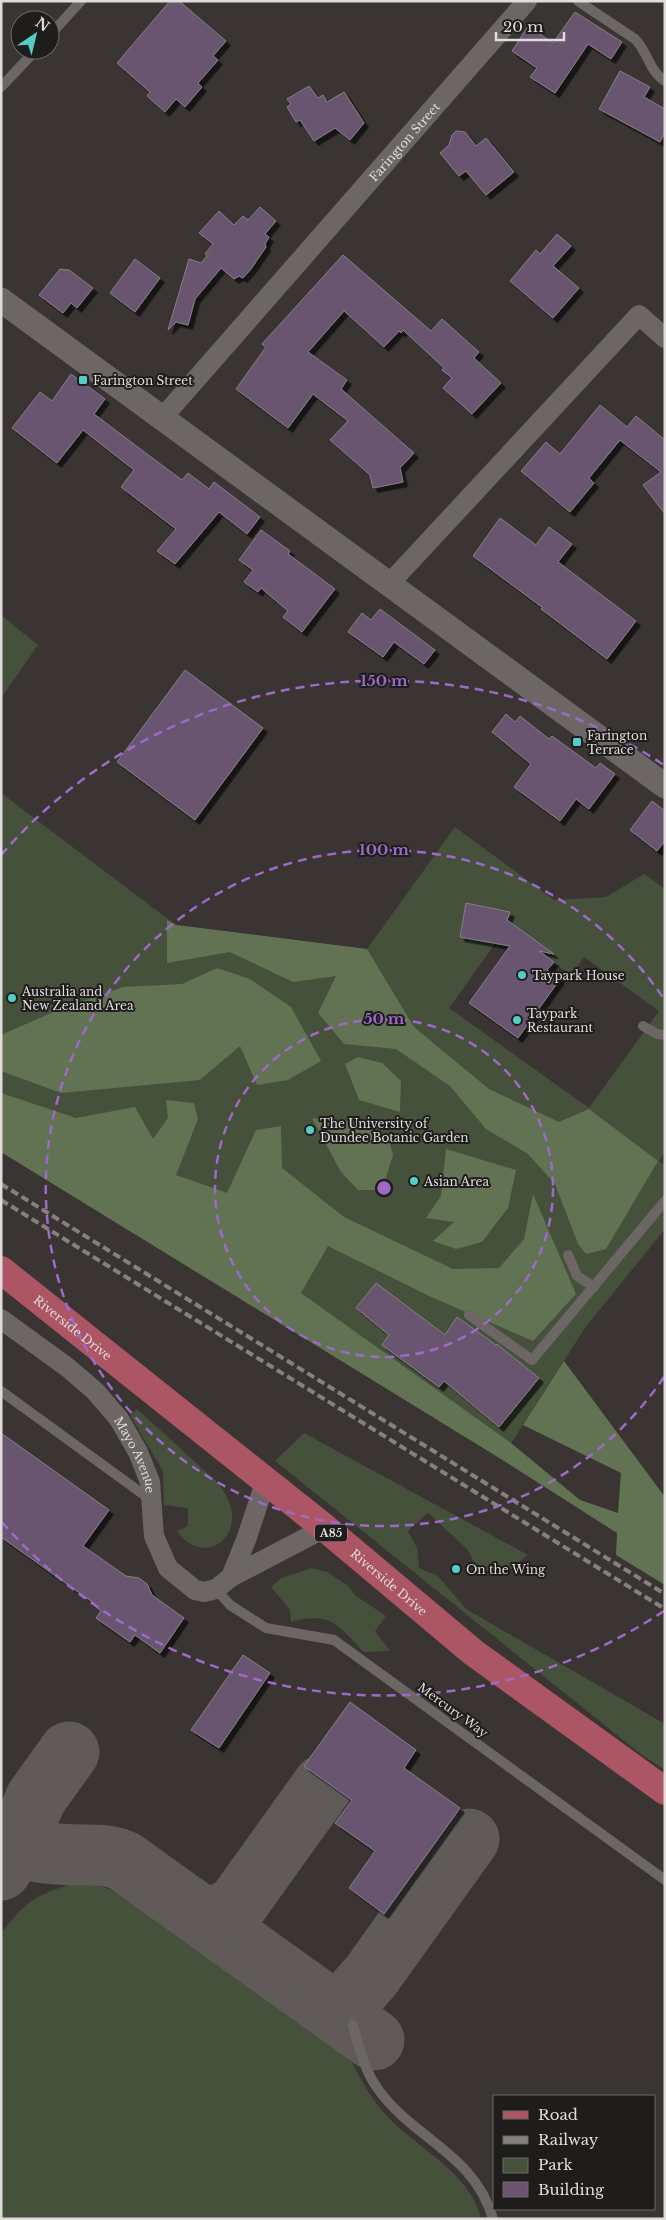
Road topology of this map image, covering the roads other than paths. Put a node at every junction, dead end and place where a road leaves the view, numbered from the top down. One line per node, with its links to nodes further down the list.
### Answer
1 (81, 1): 4 (lane)
2 (527, 1): 10 (street, Farington Street)
3 (578, 1): 6 (lane)
4 (60, 24)
5 (27, 60): 7 (lane)
6 (665, 81)
7 (1, 87)
8 (1, 300): 10 (street)
9 (665, 338): 11 (street)
10 (163, 417): 11 (street)
11 (390, 583): 12 (street)
12 (665, 786)
13 (643, 1026): 14 (lane)
14 (665, 1035)
15 (665, 1202): 18 (lane)
16 (568, 1255): 18 (lane)
17 (1, 1270): 22 (main road, Riverside Drive / A85)
18 (594, 1287): 19 (lane)
19 (468, 1315)
20 (1, 1319): 23 (street, Mayo Avenue)
21 (1, 1390): 23 (lane)
22 (266, 1480): 24 (main road, Riverside Drive / A85); 25 (street)
23 (151, 1500): 25 (street, Mayo Avenue)
24 (325, 1528): 25 (street); 26 (main road, Riverside Drive / A85)
25 (223, 1583): 27 (lane, Mercury Way)
26 (665, 1791)
27 (665, 1880)
28 (353, 2025): 29 (lane)
29 (493, 2219)

